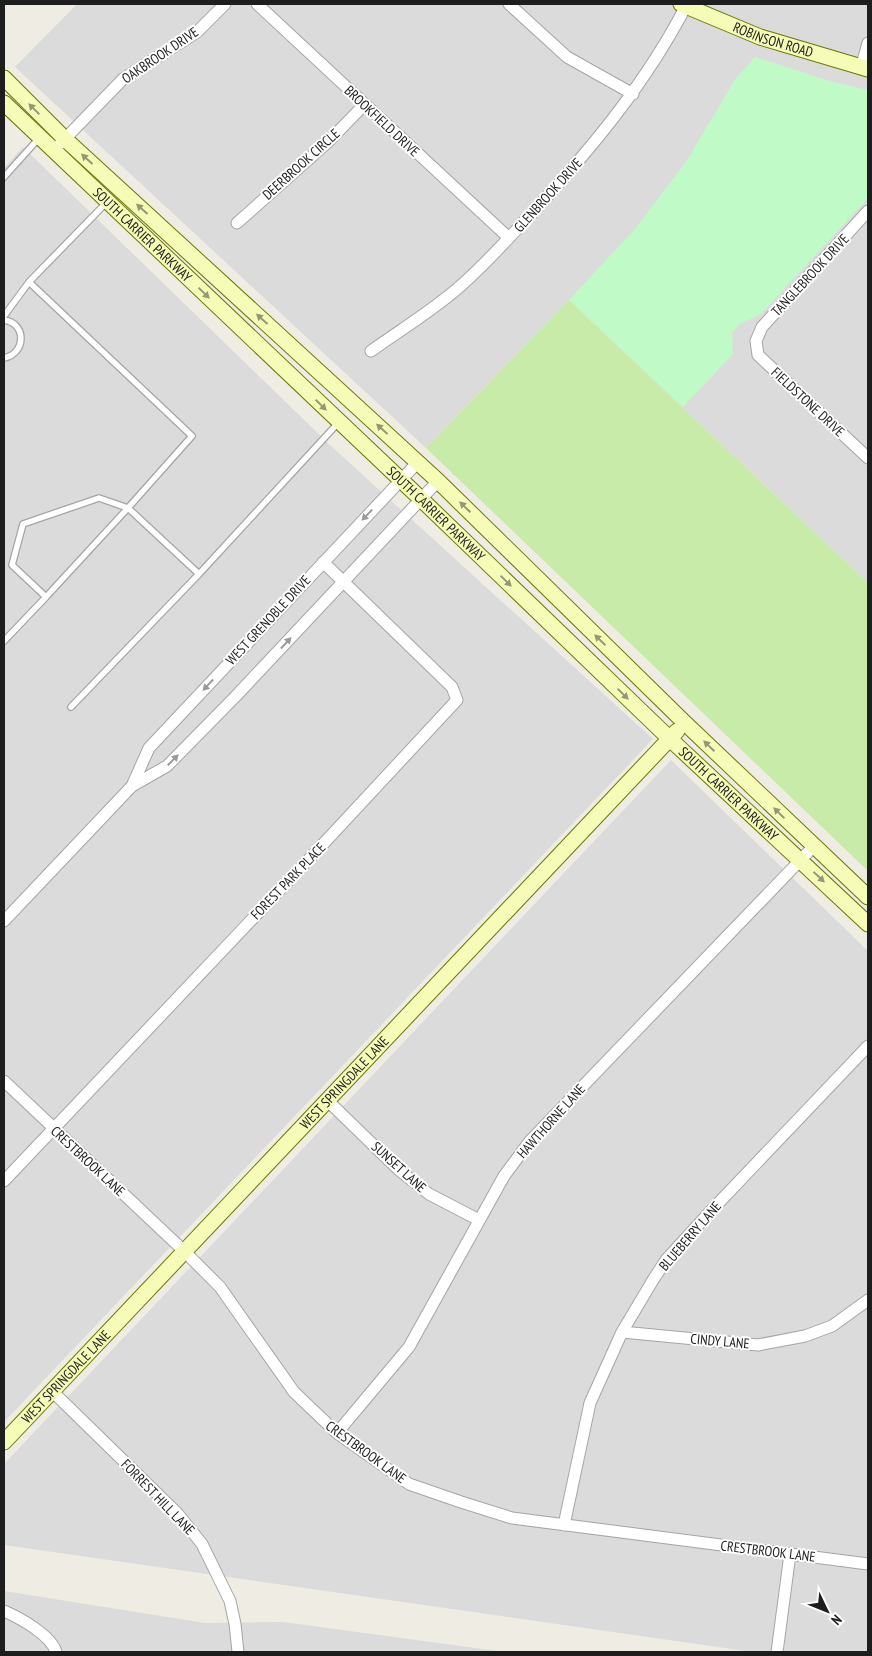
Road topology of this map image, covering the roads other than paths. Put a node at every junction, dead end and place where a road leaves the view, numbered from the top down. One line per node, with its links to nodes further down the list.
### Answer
1 (225, 4): 12 (street, OAKBROOK DRIVE)
2 (257, 4): 10 (street, BROOKFIELD DRIVE)
3 (509, 4): 8 (street)
4 (684, 5): 6 (main road, ROBINSON ROAD); 8 (street, GLENBROOK DRIVE)
5 (868, 43): 6 (street)
6 (865, 69)
7 (4, 78): 12 (main road, SOUTH CARRIER PARKWAY, one-way to 7)
8 (633, 94): 18 (street, GLENBROOK DRIVE)
9 (4, 103): 11 (main road, SOUTH CARRIER PARKWAY)
10 (364, 104): 17 (street, DEERBROOK CIRCLE); 18 (street, BROOKFIELD DRIVE)
11 (40, 137): 13 (main road, SOUTH CARRIER PARKWAY); 14 (lane)
12 (65, 139): 13 (street, OAKBROOK DRIVE); 27 (main road, SOUTH CARRIER PARKWAY, one-way to 12)
13 (54, 150): 15 (main road, SOUTH CARRIER PARKWAY)
14 (4, 177)
15 (108, 201): 19 (lane); 25 (main road, SOUTH CARRIER PARKWAY, one-way to 25)
16 (868, 212): 22 (street, TANGLEBROOK DRIVE)
17 (237, 222)
18 (509, 238): 23 (street, GLENBROOK DRIVE)
19 (28, 282): 20 (lane); 31 (lane)
20 (4, 316)
21 (4, 320): 24 (lane)
22 (756, 341): 26 (street, FIELDSTONE DRIVE)
23 (371, 352)
24 (4, 358)
25 (339, 422): 28 (main road, SOUTH CARRIER PARKWAY); 33 (lane)
26 (868, 458)
27 (418, 462): 28 (street, WEST GRENOBLE DRIVE); 29 (main road, SOUTH CARRIER PARKWAY)
28 (400, 480): 30 (main road, SOUTH CARRIER PARKWAY); 32 (street, WEST GRENOBLE DRIVE, one-way to 32)
29 (438, 481): 30 (street, WEST GRENOBLE DRIVE); 38 (main road, SOUTH CARRIER PARKWAY, one-way to 29)
30 (421, 499): 34 (street, WEST GRENOBLE DRIVE); 39 (main road, SOUTH CARRIER PARKWAY, one-way to 39)
31 (128, 508): 33 (lane); 35 (lane); 35 (lane)
32 (323, 562): 34 (street); 40 (street, WEST GRENOBLE DRIVE, one-way to 40)
33 (199, 574): 37 (lane)
34 (344, 581): 40 (street, WEST GRENOBLE DRIVE, one-way to 34); 49 (street, FOREST PARK PLACE)
35 (46, 597): 36 (lane)
36 (4, 641)
37 (71, 707)
38 (685, 723): 39 (main road, WEST SPRINGDALE LANE); 41 (main road, SOUTH CARRIER PARKWAY, one-way to 38)
39 (670, 739): 42 (main road, SOUTH CARRIER PARKWAY); 48 (main road, WEST SPRINGDALE LANE)
40 (132, 786): 44 (street, WEST GRENOBLE DRIVE)
41 (814, 846): 42 (street, HAWTHORNE LANE); 43 (main road, SOUTH CARRIER PARKWAY)
42 (801, 860): 45 (main road, SOUTH CARRIER PARKWAY, one-way to 45); 51 (street, HAWTHORNE LANE)
43 (868, 897)
44 (4, 921)
45 (868, 924)
46 (868, 1046): 54 (street, BLUEBERRY LANE)
47 (4, 1081): 49 (street, CRESTBROOK LANE)
48 (327, 1100): 51 (street, SUNSET LANE); 52 (main road, WEST SPRINGDALE LANE)
49 (53, 1128): 50 (street, FOREST PARK PLACE); 52 (street, CRESTBROOK LANE)
50 (4, 1181)
51 (480, 1220): 56 (street, HAWTHORNE LANE)
52 (184, 1251): 55 (main road, WEST SPRINGDALE LANE); 56 (street, CRESTBROOK LANE)
53 (868, 1300): 54 (street, CINDY LANE)
54 (622, 1332): 58 (street, BLUEBERRY LANE)
55 (52, 1391): 57 (main road, WEST SPRINGDALE LANE); 63 (street, FORREST HILL LANE)
56 (337, 1433): 58 (street, CRESTBROOK LANE)
57 (4, 1442)
58 (564, 1526): 59 (street, CRESTBROOK LANE)
59 (790, 1554): 60 (street, CRESTBROOK LANE); 64 (street)
60 (868, 1564)
61 (4, 1612): 62 (street)
62 (56, 1652)
63 (238, 1652)
64 (777, 1652)

